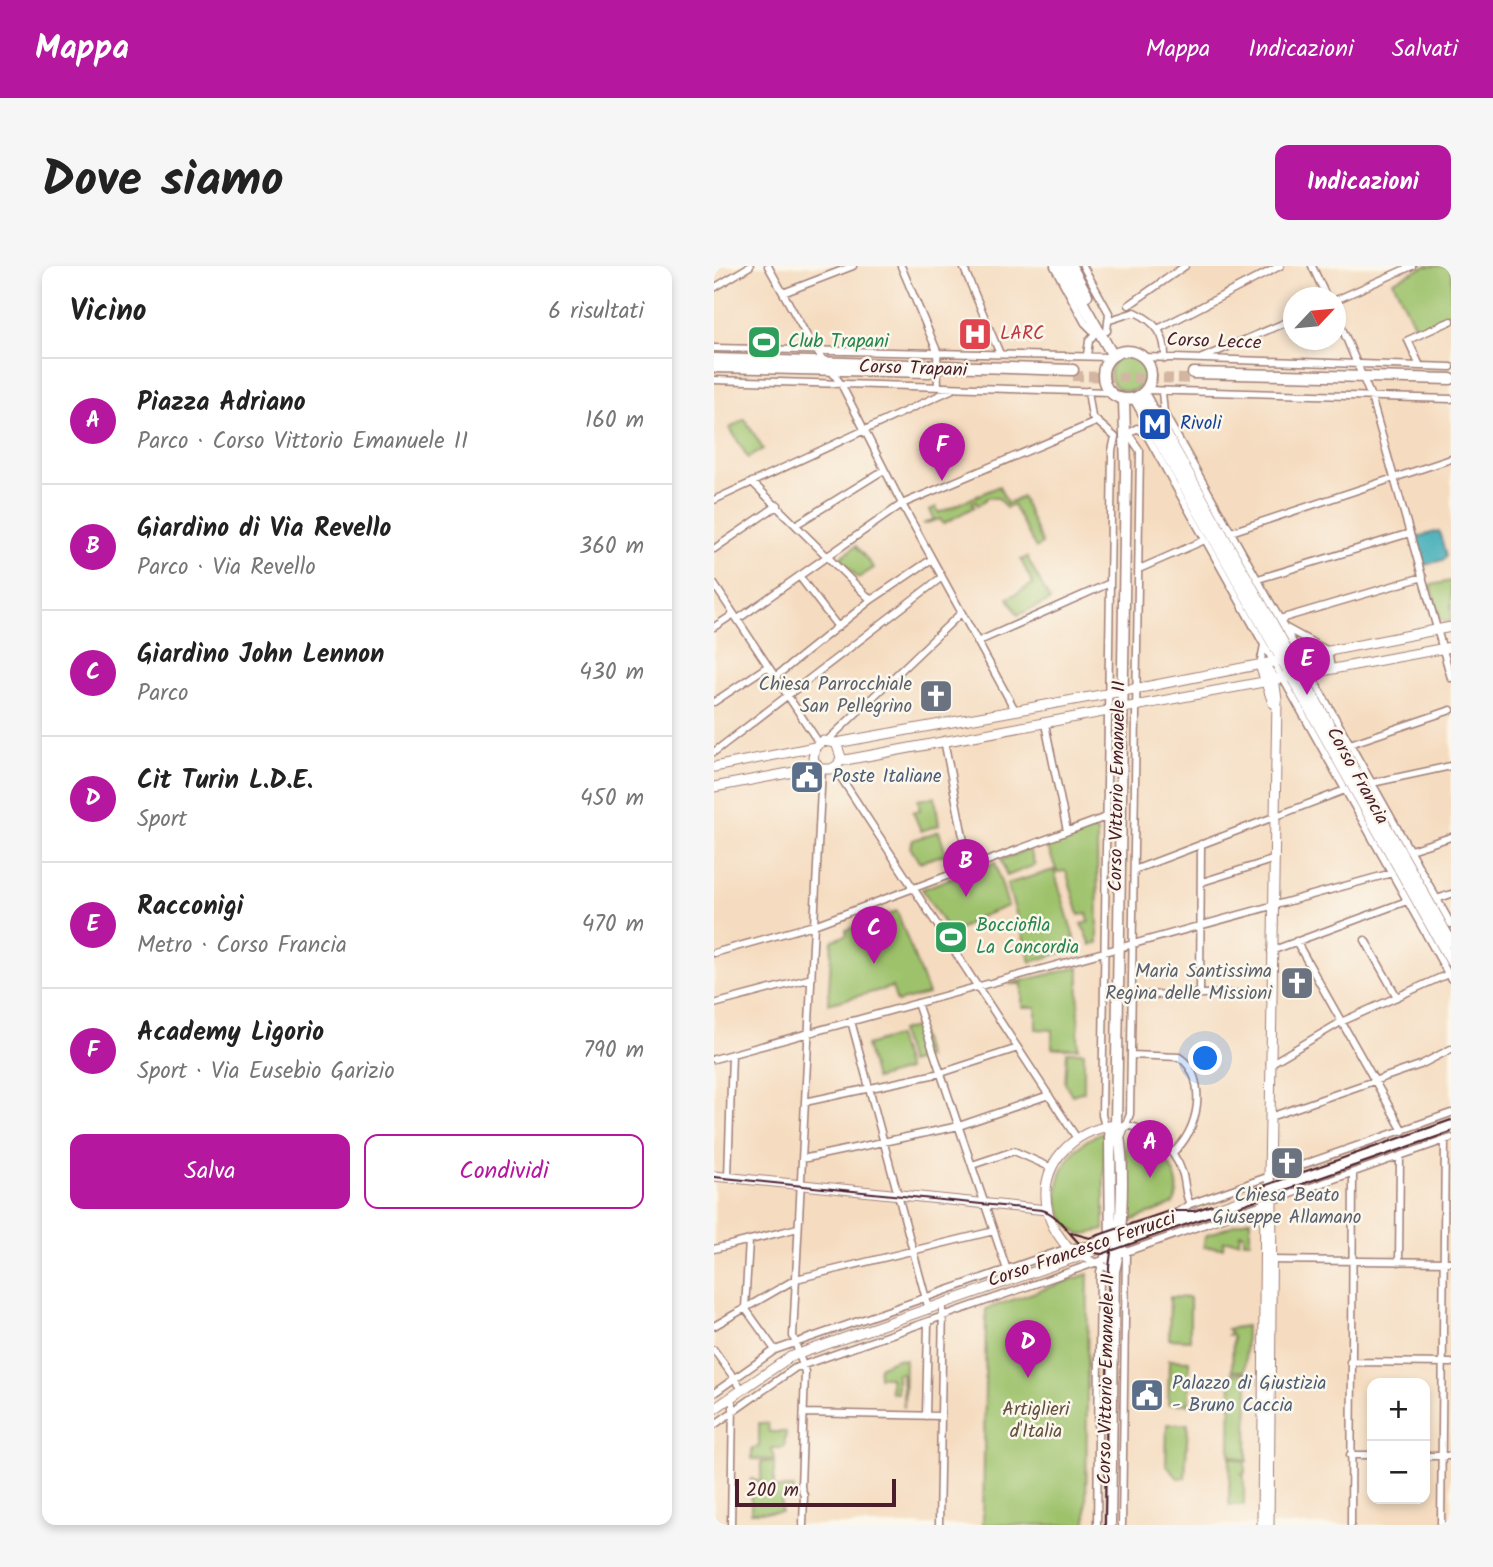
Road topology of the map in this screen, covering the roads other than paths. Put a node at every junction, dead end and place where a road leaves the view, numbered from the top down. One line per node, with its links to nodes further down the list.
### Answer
1 (750, 266): 15 (street)
2 (768, 266): 16 (street)
3 (853, 266): 16 (street)
4 (901, 266): 29 (street)
5 (963, 266): 30 (street)
6 (1055, 266): 23 (street)
7 (1062, 266): 23 (main road)
8 (1071, 266): 23 (main road)
9 (1083, 266): 23 (street)
10 (1185, 266): 18 (street)
11 (1280, 266): 24 (street)
12 (1312, 266): 14 (street)
13 (1412, 266): 17 (street)
14 (1322, 287)
15 (714, 288)
16 (783, 293): 28 (street)
17 (1346, 295)
18 (1138, 298): 19 (street); 20 (street)
19 (1129, 305)
20 (1135, 312): 23 (street); 24 (street)
21 (1451, 321): 40 (street)
22 (1283, 323): 37 (street)
23 (1103, 329): 26 (main road); 31 (street); 32 (main road)
24 (1158, 329): 36 (street)
25 (1346, 337): 38 (street)
26 (1106, 345): 32 (main road); 33 (street)
27 (714, 348): 28 (street, Corso Trapani)
28 (817, 351): 29 (street, Corso Trapani); 39 (street)
29 (937, 351): 30 (street, Corso Trapani); 43 (street)
30 (1000, 354): 31 (street, Corso Trapani)
31 (1087, 355): 33 (street, Corso Trapani)
32 (1114, 355): 33 (street, Corso Trapani); 34 (main road); 54 (main road)
33 (1097, 356)
34 (1144, 357): 36 (street, Corso Lecce); 56 (main road)
35 (714, 359): 39 (main road, Corso Trapani)
36 (1165, 359): 37 (street, Corso Lecce)
37 (1199, 360): 38 (street, Corso Lecce)
38 (1359, 364): 40 (street, Corso Lecce); 48 (street)
39 (828, 365): 41 (main road, Corso Trapani); 43 (main road, Corso Trapani); 49 (street)
40 (1420, 366): 42 (street, Corso Lecce)
41 (714, 367)
42 (1451, 367)
43 (936, 369): 44 (main road, Corso Trapani); 51 (street)
44 (1073, 373)
45 (1193, 376): 48 (main road, Corso Lecce)
46 (1451, 379): 48 (main road, Corso Lecce)
47 (714, 380): 49 (street, Corso Trapani)
48 (1365, 380): 50 (main road, Corso Lecce); 57 (street)
49 (841, 384): 51 (street, Corso Trapani); 62 (street)
50 (1451, 386)
51 (937, 387): 52 (street, Corso Trapani); 59 (street)
52 (955, 388): 53 (street, Corso Trapani); 59 (street)
53 (1088, 391): 54 (street, Corso Trapani); 61 (street)
54 (1110, 392): 56 (main road)
55 (1162, 392): 56 (street); 57 (street); 60 (street, Corso Francia)
56 (1136, 396): 63 (main road, Corso Francia); 63 (main road, Corso Francia); 64 (main road, Corso Vittorio Emanuele II)
57 (1371, 397): 58 (street); 69 (street)
58 (1451, 399)
59 (925, 400): 62 (street)
60 (1162, 409): 63 (street, Corso Francia); 65 (street, Corso Francia)
61 (1096, 422): 64 (street); 72 (street)
62 (863, 429): 68 (street); 70 (street)
63 (1162, 434): 65 (street); 66 (street, Corso Francia); 101 (main road, Corso Francia)
64 (1124, 435): 66 (street); 81 (street, Corso Vittorio Emanuele II); 86 (street, Corso Vittorio Emanuele II); 108 (main road, Corso Vittorio Emanuele II)
65 (1179, 439): 75 (street, Corso Francia)
66 (1159, 457): 77 (street, Corso Francia)
67 (1451, 459): 69 (street)
68 (884, 470): 72 (street); 74 (street)
69 (1394, 478): 75 (street); 76 (street)
70 (752, 482): 71 (street); 73 (street)
71 (714, 500)
72 (902, 504): 79 (street); 80 (street)
73 (778, 505): 74 (street); 78 (street)
74 (797, 524): 79 (street)
75 (1231, 531): 85 (street, Corso Francia)
76 (1410, 533): 84 (street); 85 (street)
77 (1205, 540): 81 (street); 98 (street, Corso Francia)
78 (714, 549)
79 (828, 556): 82 (street); 88 (street)
80 (932, 559): 83 (street); 88 (street)
81 (1139, 569): 107 (street, Corso Vittorio Emanuele II)
82 (799, 576): 90 (street); 92 (street)
83 (942, 577): 89 (street); 110 (street)
84 (1423, 577): 91 (street); 96 (street)
85 (1258, 579): 91 (street, Corso Francia)
86 (1110, 583): 97 (street); 109 (street, Corso Vittorio Emanuele II)
87 (714, 584): 90 (street)
88 (871, 600): 92 (street)
89 (961, 613): 97 (street); 121 (street)
90 (736, 617): 94 (street); 102 (street)
91 (1280, 619): 93 (street, Corso Francia)
92 (838, 626): 104 (street)
93 (1284, 626): 100 (street); 101 (street, Corso Francia)
94 (714, 627)
95 (1451, 627): 96 (street)
96 (1438, 629): 99 (street); 100 (street)
97 (977, 642): 115 (street)
98 (1264, 645): 101 (street); 101 (street, Corso Francia)
99 (1447, 648): 103 (street); 106 (street)
100 (1328, 652): 101 (street); 103 (street)
101 (1279, 662): 105 (main road, Corso Francia); 105 (street); 107 (street)
102 (768, 666): 104 (street); 112 (street)
103 (1331, 668): 105 (street)
104 (775, 677): 110 (street)
105 (1287, 677): 113 (street); 122 (street, Corso Francia); 130 (street, Corso Francia); 132 (street); 152 (main road, Corso Francia); 158 (main road, Corso Francia)
106 (1451, 678)
107 (1137, 689): 108 (street); 113 (street, Corso Vittorio Emanuele II)
108 (1124, 691): 109 (street); 114 (main road, Corso Vittorio Emanuele II)
109 (1108, 694): 111 (street); 117 (street, Corso Vittorio Emanuele II)
110 (788, 696): 121 (street); 123 (street)
111 (1091, 697): 115 (street); 118 (street)
112 (714, 702)
113 (1136, 706): 114 (street); 139 (street, Corso Vittorio Emanuele II)
114 (1123, 709): 117 (street); 154 (main road, Corso Vittorio Emanuele II)
115 (1015, 710): 121 (street)
116 (1451, 710): 122 (street)
117 (1108, 712): 118 (street); 131 (street, Corso Vittorio Emanuele II)
118 (1093, 714): 119 (street)
119 (1045, 724): 120 (street); 133 (street)
120 (944, 742): 124 (street); 138 (street)
121 (824, 743): 124 (street); 126 (street); 127 (street)
122 (1350, 744): 128 (street, Corso Francia)
123 (714, 752)
124 (837, 764): 127 (street); 142 (street)
125 (1451, 766): 128 (street)
126 (714, 767)
127 (821, 768): 129 (street); 148 (street)
128 (1372, 783): 136 (street, Corso Francia)
129 (714, 787)
130 (1345, 790): 132 (street); 140 (street, Corso Francia)
131 (1107, 817): 133 (street); 156 (street, Corso Vittorio Emanuele II)
132 (1273, 818): 135 (street); 137 (street)
133 (1066, 831): 138 (street)
134 (1451, 837): 136 (street)
135 (1200, 844): 139 (street); 141 (street)
136 (1410, 850): 144 (street, Corso Francia)
137 (1272, 860): 141 (street); 146 (street)
138 (969, 867): 142 (street)
139 (1134, 870): 153 (street, Corso Vittorio Emanuele II)
140 (1392, 873): 145 (street, Corso Francia); 146 (street)
141 (1202, 882): 149 (street)
142 (913, 888): 148 (street); 161 (street)
143 (1451, 894): 144 (street)
144 (1437, 899): 147 (street, Corso Francia)
145 (1407, 901): 151 (street); 159 (street, Corso Francia)
146 (1272, 905): 149 (street); 155 (street)
147 (1451, 924)
148 (814, 925): 157 (street); 160 (street)
149 (1201, 925): 153 (street); 162 (street)
150 (1365, 940): 165 (street)
151 (1296, 941): 155 (street); 169 (street)
152 (1451, 942)
153 (1133, 943): 154 (street); 164 (street, Corso Vittorio Emanuele II)
154 (1119, 947): 156 (street); 184 (main road, Corso Vittorio Emanuele II)
155 (1271, 951): 163 (street)
156 (1104, 952): 161 (street); 188 (street, Corso Vittorio Emanuele II)
157 (714, 953)
158 (1451, 961)
159 (1450, 976): 165 (street)
160 (812, 978): 167 (street); 170 (street)
161 (978, 986): 166 (street); 171 (street)
162 (1200, 993): 163 (street); 164 (street)
163 (1271, 993): 176 (street)
164 (1132, 995): 174 (street, Corso Vittorio Emanuele II)
165 (1397, 997): 169 (street)
166 (917, 1003): 168 (street); 177 (street)
167 (714, 1004)
168 (851, 1021): 170 (street); 179 (street)
169 (1341, 1022): 176 (street); 178 (street)
170 (809, 1033): 173 (street); 181 (street)
171 (1018, 1048): 177 (street); 180 (street)
172 (1451, 1049): 178 (street)
173 (732, 1054): 175 (street); 199 (street)
174 (1131, 1055): 184 (street, Corso Vittorio Emanuele II); 192 (street)
175 (714, 1059)
176 (1270, 1064): 183 (street)
177 (941, 1073): 179 (street); 185 (street)
178 (1375, 1081): 183 (street); 187 (street)
179 (869, 1087): 181 (street); 191 (street)
180 (1049, 1095): 185 (street); 189 (street)
181 (805, 1102): 194 (street)
182 (1451, 1113): 187 (street, Corso Francesco Ferrucci)
183 (1270, 1117): 200 (street)
184 (1121, 1125): 188 (main road, Corso Vittorio Emanuele II); 192 (street)
185 (959, 1126): 191 (street); 195 (street)
186 (1451, 1126): 202 (street, Corso Francesco Ferrucci)
187 (1403, 1131): 200 (street, Corso Francesco Ferrucci)
188 (1112, 1134): 189 (street); 217 (main road, Corso Vittorio Emanuele II)
189 (1076, 1137): 196 (street)
190 (1448, 1139): 193 (street, Corso Francesco Ferrucci); 222 (street)
191 (883, 1141): 194 (street); 203 (street)
192 (1172, 1153): 205 (street)
193 (1399, 1157): 197 (street, Corso Francesco Ferrucci); 221 (street)
194 (802, 1159): 201 (street)
195 (972, 1165): 196 (street); 204 (street)
196 (1052, 1168): 208 (street)
197 (1353, 1174): 206 (street, Corso Francesco Ferrucci); 220 (street)
198 (714, 1176): 199 (street)
199 (728, 1177): 201 (street)
200 (1269, 1178): 202 (street); 205 (street, Corso Francesco Ferrucci)
201 (800, 1185): 203 (street); 210 (street)
202 (1269, 1190): 206 (street); 207 (street, Corso Francesco Ferrucci)
203 (897, 1194): 204 (street); 216 (street)
204 (985, 1203): 208 (street); 211 (street)
205 (1190, 1204): 209 (street, Corso Francesco Ferrucci)
206 (1269, 1204): 217 (street, Corso Francesco Ferrucci); 219 (street)
207 (1214, 1209): 209 (street, Corso Francesco Ferrucci); 217 (street)
208 (1047, 1210): 214 (street)
209 (1170, 1217): 217 (street, Corso Francesco Ferrucci)
210 (798, 1228): 212 (street); 224 (street)
211 (994, 1231): 216 (street); 223 (street)
212 (749, 1241): 215 (street); 227 (street)
213 (1090, 1245): 214 (street, Corso Francesco Ferrucci); 217 (street, Corso Francesco Ferrucci); 218 (street, Corso Francesco Ferrucci)
214 (1068, 1248): 218 (street); 223 (street, Corso Francesco Ferrucci)
215 (714, 1249)
216 (913, 1251): 224 (street); 225 (street)
217 (1114, 1251): 218 (street, Corso Francesco Ferrucci); 218 (street); 229 (street, Corso Francesco Ferrucci); 259 (street, Corso Vittorio Emanuele II); 260 (main road, Corso Vittorio Emanuele II); 261 (street, Corso Vittorio Emanuele II)
218 (1079, 1257): 226 (street, Corso Francesco Ferrucci)
219 (1269, 1260): 220 (street); 250 (street)
220 (1352, 1262): 221 (street); 236 (street)
221 (1399, 1262): 222 (street)
222 (1448, 1262): 238 (street)
223 (1007, 1269): 225 (street, Corso Francesco Ferrucci)
224 (796, 1279): 227 (street); 232 (street)
225 (925, 1297): 228 (street); 232 (street, Corso Francesco Ferrucci)
226 (943, 1305): 228 (street, Corso Francesco Ferrucci); 229 (street)
227 (745, 1308): 231 (street); 234 (street)
228 (929, 1310): 235 (street, Corso Francesco Ferrucci)
229 (943, 1317): 230 (street, Corso Francesco Ferrucci); 248 (street)
230 (928, 1322): 239 (street, Corso Francesco Ferrucci); 247 (street)
231 (714, 1326)
232 (795, 1343): 234 (street, Corso Francesco Ferrucci); 235 (street)
233 (714, 1350): 240 (street)
234 (775, 1350): 240 (street, Corso Francesco Ferrucci)
235 (799, 1354): 239 (street); 241 (street, Corso Francesco Ferrucci)
236 (1350, 1362): 238 (street); 251 (street)
237 (1451, 1363): 238 (street)
238 (1442, 1364): 254 (street)
239 (804, 1366): 245 (street, Corso Francesco Ferrucci); 246 (street)
240 (735, 1379): 241 (street); 242 (street, Corso Francesco Ferrucci)
241 (742, 1390): 243 (street, Corso Francesco Ferrucci)
242 (714, 1393)
243 (729, 1398): 244 (street, Corso Francesco Ferrucci); 245 (street)
244 (714, 1409)
245 (733, 1411): 249 (street, Corso Francesco Ferrucci); 256 (street)
246 (804, 1413): 247 (street); 257 (street)
247 (926, 1416): 248 (street)
248 (941, 1416): 258 (street)
249 (714, 1424)
250 (1266, 1454): 262 (street); 263 (street)
251 (1350, 1455): 252 (street); 264 (street)
252 (1367, 1455)
253 (1430, 1456): 254 (street)
254 (1441, 1456): 255 (street); 265 (street)
255 (1451, 1456)
256 (731, 1525)
257 (803, 1525)
258 (939, 1525)
259 (1097, 1525)
260 (1110, 1525)
261 (1122, 1525)
262 (1262, 1525)
263 (1269, 1525)
264 (1351, 1525)
265 (1441, 1525)

